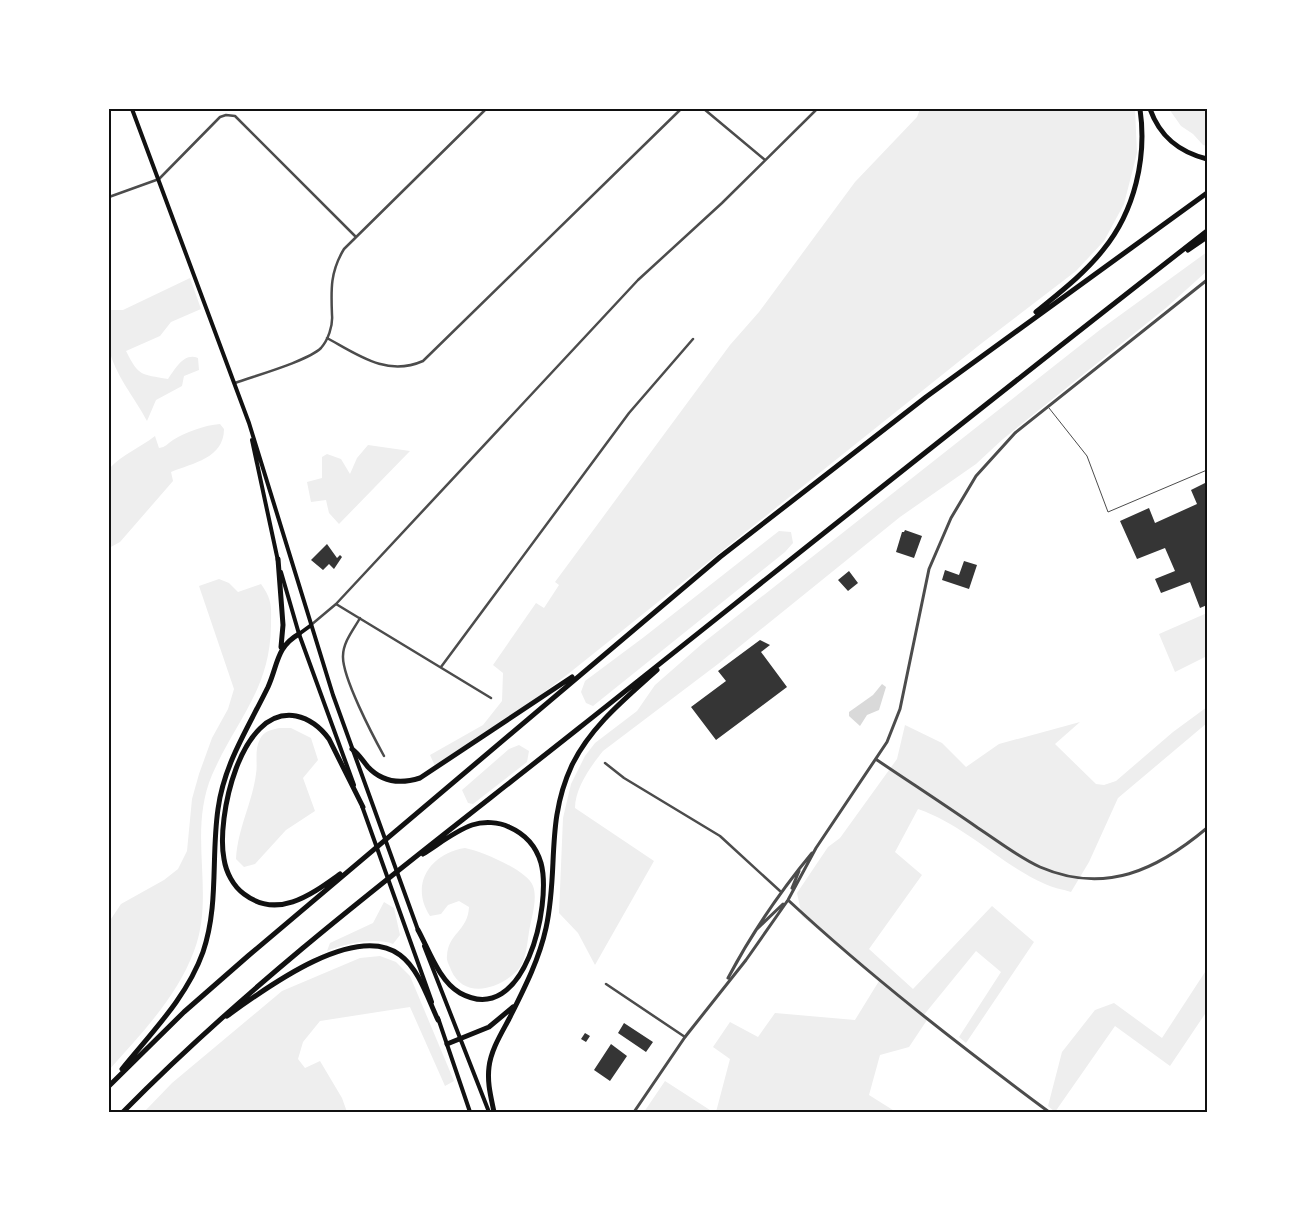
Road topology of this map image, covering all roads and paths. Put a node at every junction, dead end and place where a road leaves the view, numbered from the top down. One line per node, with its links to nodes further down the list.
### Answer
1 (132, 109): 10 (main road)
2 (486, 109): 14 (street)
3 (681, 109): 19 (street)
4 (704, 109): 9 (street)
5 (817, 109): 9 (street)
6 (1140, 109): 18 (highway)
7 (1150, 109): 8 (highway)
8 (1207, 159)
9 (765, 160): 26 (street)
10 (158, 178): 12 (street); 14 (street); 21 (main road)
11 (1207, 193): 18 (highway)
12 (109, 197)
13 (1207, 231): 16 (highway)
14 (356, 237): 19 (street)
15 (1207, 238): 16 (highway)
16 (1154, 272): 30 (highway)
17 (1207, 280): 22 (street)
18 (1009, 336): 32 (highway)
19 (327, 338): 21 (street)
20 (693, 339): 33 (street)
21 (235, 383): 23 (main road)
22 (1047, 406): 24 (lane); 37 (street)
23 (249, 423): 25 (main road); 28 (main road)
24 (1207, 470)
25 (278, 559): 29 (main road); 31 (highway)
26 (336, 604): 27 (street); 28 (street)
27 (360, 618): 33 (street); 36 (street)
28 (310, 626): 29 (main road); 35 (main road)
29 (299, 634): 31 (highway); 39 (main road)
30 (692, 639): 44 (highway); 51 (highway)
31 (281, 647): 57 (highway)
32 (598, 660): 35 (highway); 42 (highway)
33 (441, 667): 34 (street)
34 (491, 698)
35 (352, 749): 47 (main road)
36 (384, 756)
37 (877, 760): 40 (street); 41 (street)
38 (605, 763): 45 (street)
39 (363, 807): 42 (highway); 52 (main road)
40 (1207, 828)
41 (816, 848): 43 (street); 46 (street)
42 (368, 853): 57 (highway)
43 (801, 866): 45 (street); 46 (street)
44 (401, 867): 47 (highway); 53 (highway)
45 (780, 891): 48 (street)
46 (788, 900): 48 (street); 50 (street); 63 (street)
47 (418, 930): 55 (main road)
48 (753, 933): 50 (street)
49 (606, 984): 54 (street)
50 (724, 985): 54 (street)
51 (517, 1002): 55 (highway); 61 (highway)
52 (438, 1020): 53 (highway); 56 (main road)
53 (202, 1034): 58 (highway)
54 (685, 1037): 62 (street)
55 (460, 1039): 56 (highway); 60 (main road)
56 (447, 1044): 59 (main road)
57 (109, 1086)
58 (123, 1112)
59 (470, 1112)
60 (488, 1112)
61 (494, 1112)
62 (634, 1112)
63 (1049, 1112)

